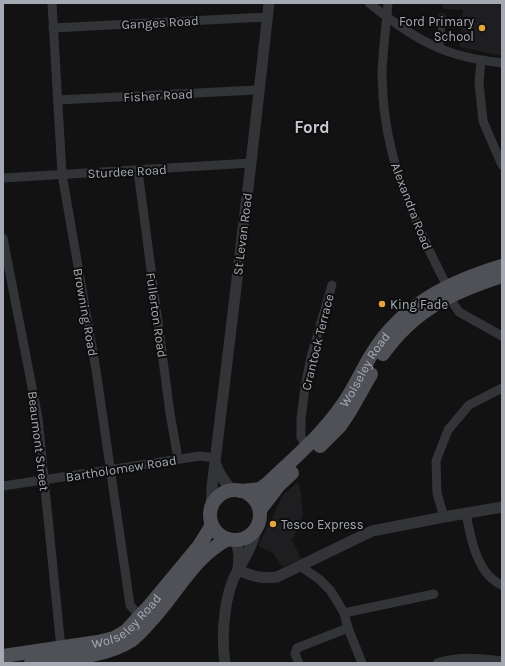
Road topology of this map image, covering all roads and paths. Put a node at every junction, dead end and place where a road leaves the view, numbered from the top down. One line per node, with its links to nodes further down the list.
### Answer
1 (52, 3): 8 (street, Browning Road)
2 (268, 3): 6 (street, St Levan Road)
3 (369, 3): 5 (street)
4 (388, 3): 5 (street, Alexandra Road)
5 (387, 16): 9 (street); 23 (street, Alexandra Road)
6 (267, 17): 8 (street, Ganges Road); 12 (street, St Levan Road)
7 (442, 17): 9 (street)
8 (53, 28): 13 (street, Browning Road)
9 (440, 49): 10 (street)
10 (481, 60): 11 (street); 15 (street)
11 (502, 63)
12 (258, 90): 13 (street, Fisher Road); 14 (street, St Levan Road)
13 (58, 100): 17 (street, Browning Road)
14 (251, 163): 16 (street, Sturdee Road); 28 (street, St Levan Road)
15 (502, 165)
16 (138, 171): 17 (street, Sturdee Road); 27 (street, Fullerton Road)
17 (62, 174): 18 (street, Sturdee Road); 29 (street, Browning Road)
18 (3, 178)
19 (3, 238): 30 (street, Beaumont Street)
20 (502, 266): 23 (main road, Wolseley Road)
21 (502, 276): 23 (main road, Wolseley Road)
22 (332, 285): 26 (street, Crantock Terrace)
23 (448, 291): 24 (street, Alexandra Road); 26 (main road, Wolseley Road); 35 (main road, Wolseley Road)
24 (502, 336)
25 (502, 388): 37 (street)
26 (306, 446): 32 (main road, Wolseley Road)
27 (178, 459): 28 (street, Bartholomew Road); 29 (street, Bartholomew Road)
28 (216, 461): 32 (street); 34 (street, St Levan Road)
29 (111, 469): 30 (street, Bartholomew Road); 46 (street, Browning Road)
30 (44, 480): 31 (street, Bartholomew Road); 48 (street, Beaumont Street)
31 (3, 486)
32 (237, 491): 34 (main road); 35 (main road)
33 (502, 507): 36 (street)
34 (211, 510): 38 (main road)
35 (260, 510): 39 (main road)
36 (466, 513): 37 (street); 43 (street)
37 (444, 517): 41 (street)
38 (212, 525): 40 (main road); 46 (main road, Wolseley Road)
39 (257, 528): 40 (main road); 42 (street)
40 (232, 540): 42 (street); 51 (main road, Wolseley Road)
41 (300, 566): 42 (street); 45 (street)
42 (238, 570): 52 (street)
43 (502, 585)
44 (434, 594): 45 (street)
45 (344, 613): 47 (street)
46 (140, 616): 48 (main road, Wolseley Road)
47 (348, 628): 53 (street); 54 (street)
48 (61, 648): 49 (main road, Wolseley Road)
49 (3, 656)
50 (502, 661): 55 (street)
51 (31, 663)
52 (225, 663)
53 (299, 663)
54 (362, 663)
55 (438, 663)

